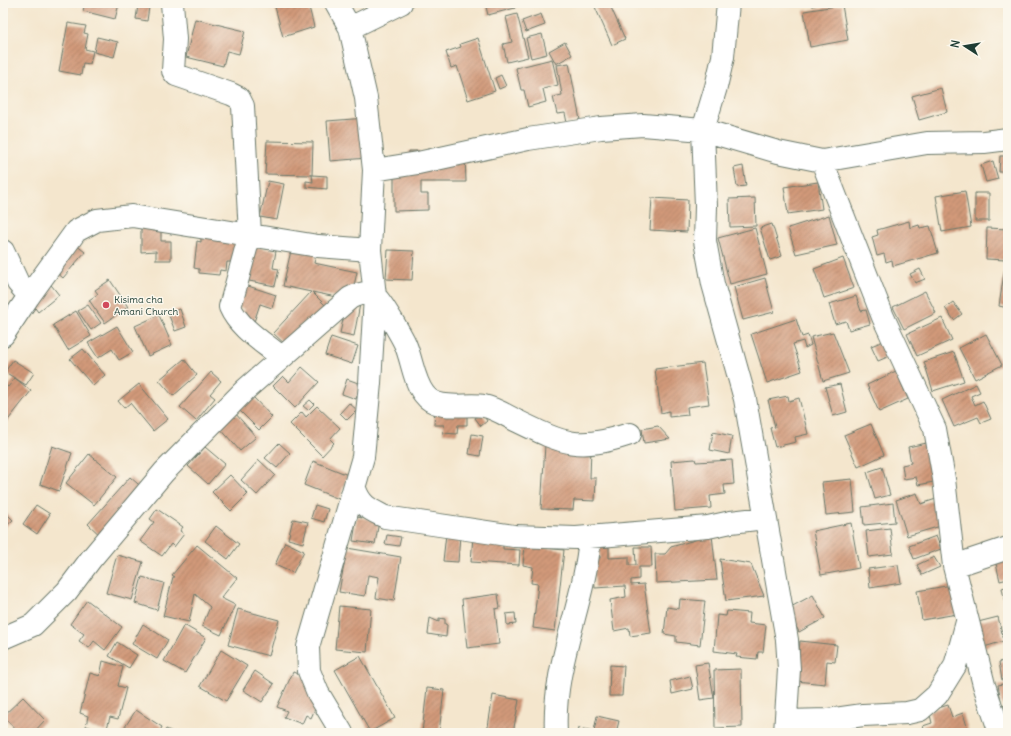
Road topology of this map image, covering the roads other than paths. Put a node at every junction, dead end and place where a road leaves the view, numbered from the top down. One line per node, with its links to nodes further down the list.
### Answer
1 (172, 3): 10 (street)
2 (336, 3): 5 (street)
3 (401, 3): 5 (street)
4 (728, 3): 6 (street)
5 (350, 28): 9 (street)
6 (703, 130): 8 (street); 9 (street); 19 (street)
7 (1008, 139): 8 (street)
8 (822, 161): 22 (street)
9 (374, 170): 11 (street)
10 (250, 234): 11 (street); 13 (street); 16 (street)
11 (370, 250): 14 (street)
12 (3, 251): 13 (street)
13 (29, 296): 15 (street)
14 (375, 296): 16 (street); 17 (street); 18 (street)
15 (3, 336)
16 (281, 357): 24 (street)
17 (630, 434)
18 (355, 489): 20 (street); 26 (street)
19 (765, 518): 20 (street); 25 (street)
20 (590, 537): 27 (street)
21 (1008, 548): 22 (street)
22 (954, 566): 23 (street)
23 (967, 622): 25 (street); 28 (street)
24 (3, 638)
25 (786, 727)
26 (342, 733)
27 (556, 733)
28 (1000, 733)

